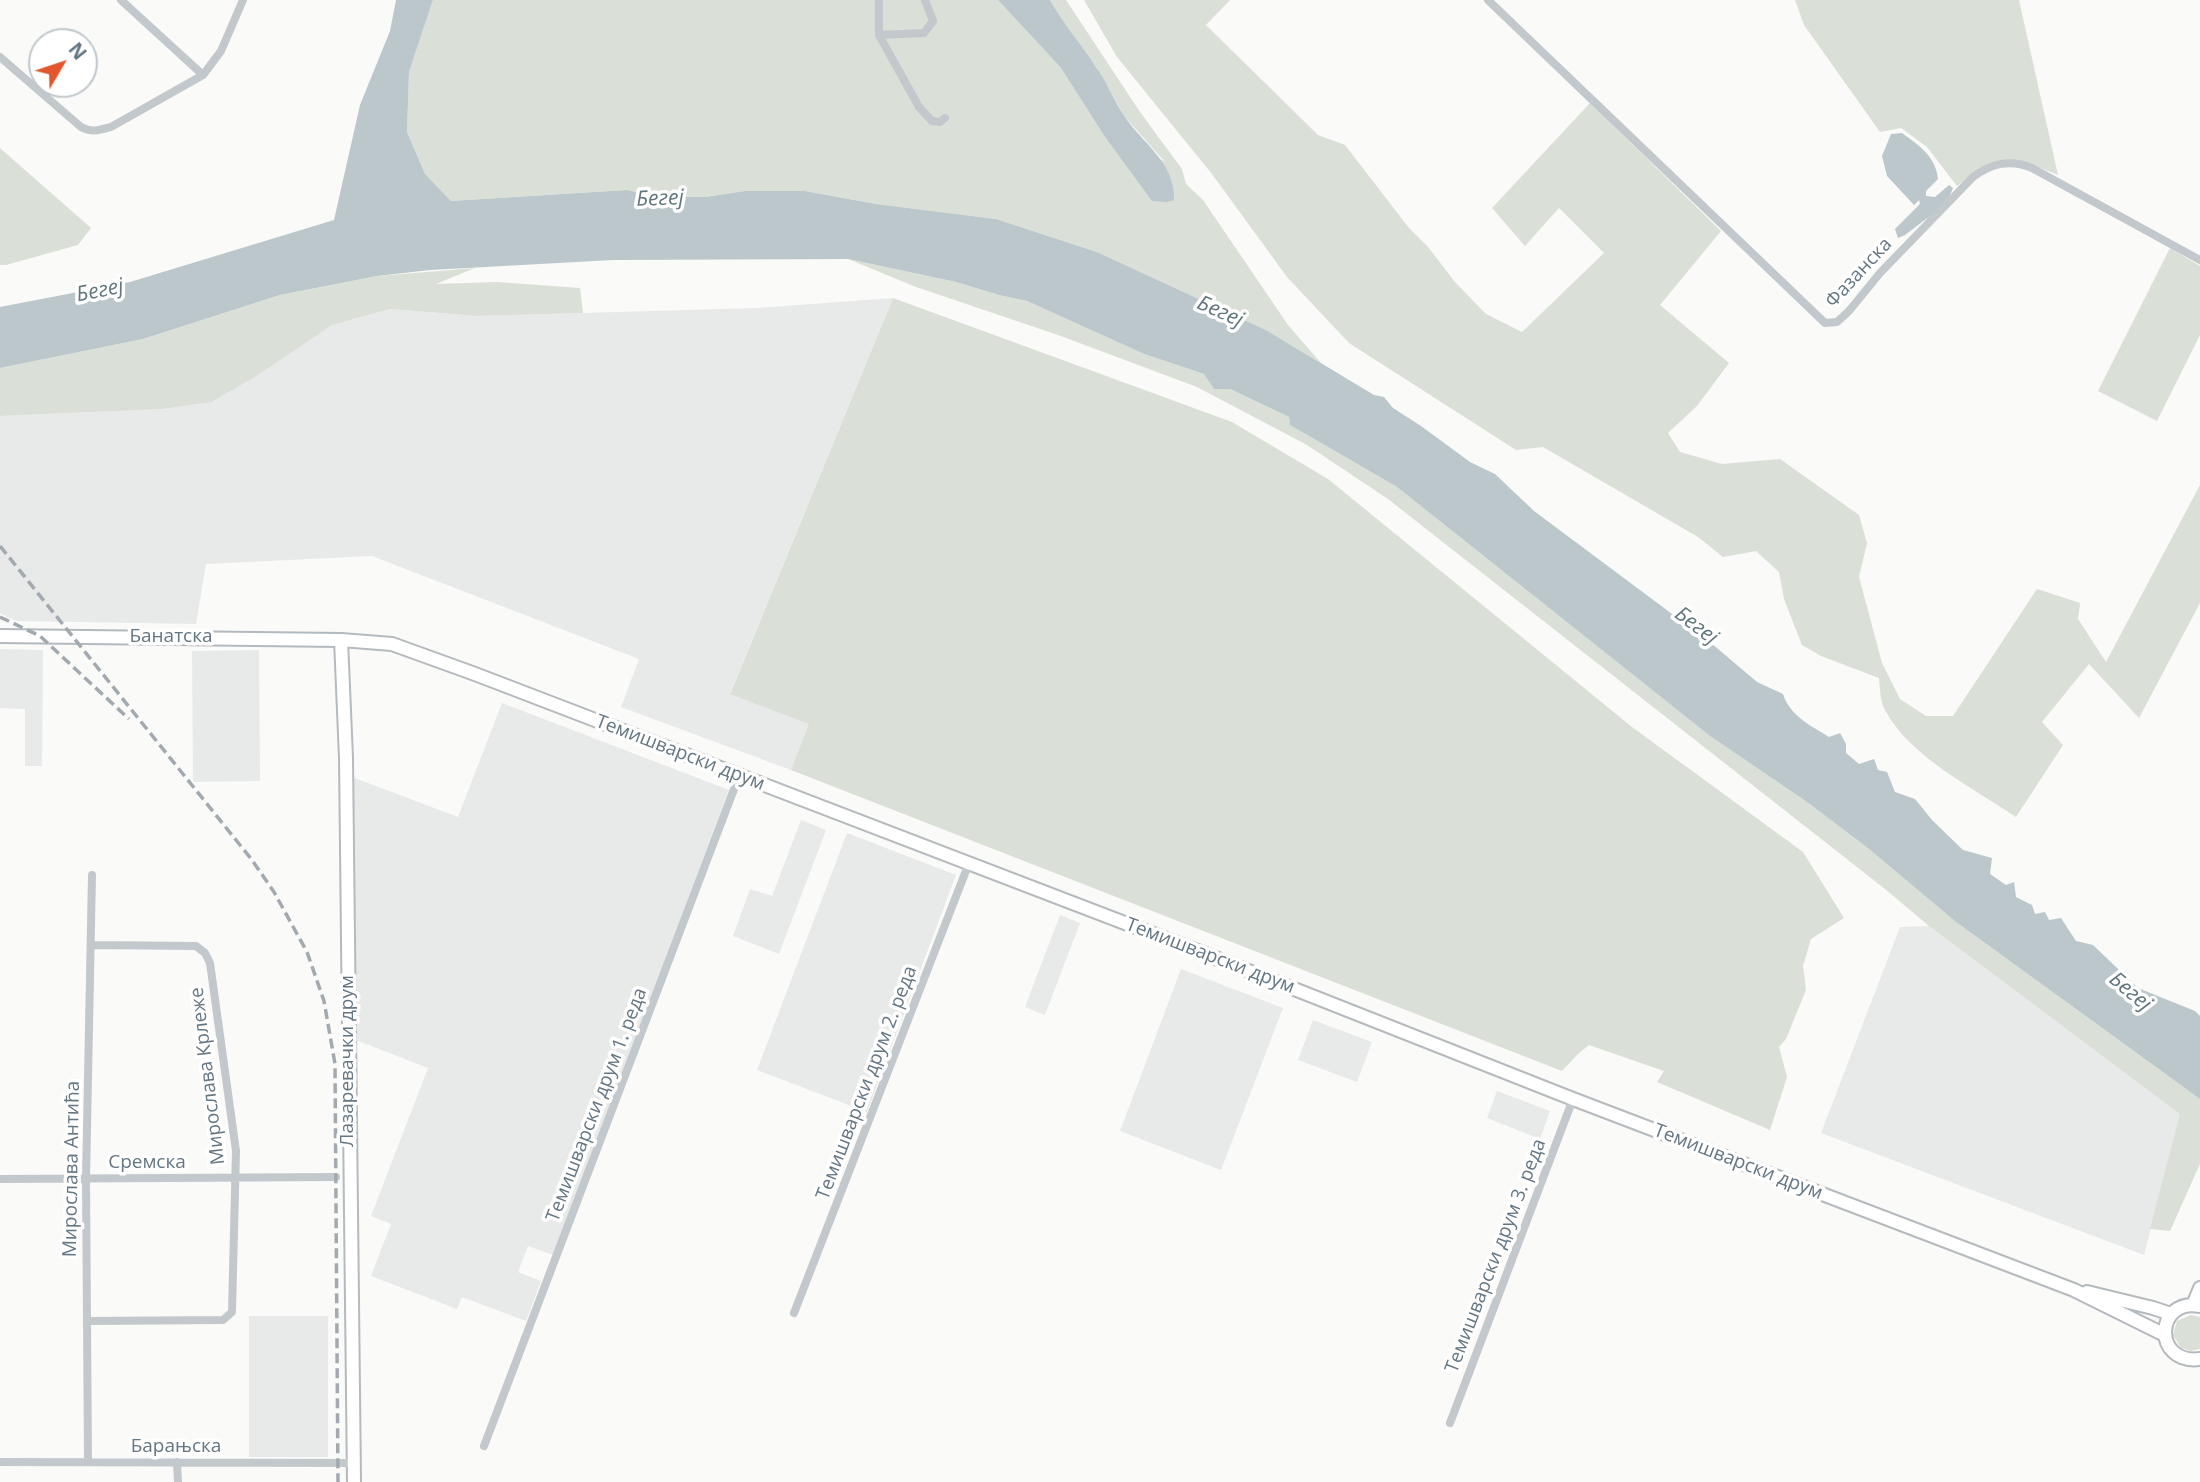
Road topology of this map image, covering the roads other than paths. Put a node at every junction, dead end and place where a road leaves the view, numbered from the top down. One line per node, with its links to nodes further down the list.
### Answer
1 (121, 0): 8 (street)
2 (243, 0): 8 (street)
3 (879, 0): 6 (street)
4 (925, 0): 6 (street)
5 (1488, 0): 10 (street, Фазанска)
6 (878, 35): 9 (street)
7 (0, 57): 8 (street)
8 (203, 75)
9 (945, 118)
10 (2200, 260)
11 (0, 636): 12 (main road, Банатска)
12 (341, 640): 13 (main road, Темишварски друм); 35 (main road, Лазаревачки друм)
13 (739, 776): 14 (main road, Темишварски друм); 31 (street, Темишварски друм 1. реда)
14 (969, 863): 17 (main road, Темишварски друм); 25 (street, Темишварски друм 2. реда)
15 (92, 875): 16 (street, Мирослава Антића)
16 (92, 945): 20 (street, Мирослава Антића); 21 (street, Мирослава Крлеже)
17 (1573, 1099): 23 (main road, Темишварски друм); 30 (street, Темишварски друм 3. реда)
18 (336, 1177): 21 (street, Сремска)
19 (0, 1179): 20 (street, Сремска)
20 (86, 1179): 21 (street, Сремска); 27 (street, Мирослава Антића)
21 (235, 1179): 27 (street, Мирослава Крлеже)
22 (2200, 1288): 24 (main road)
23 (2074, 1290): 26 (main road, Темишварски друм); 28 (main road, Темишварски друм)
24 (2196, 1305): 26 (main road)
25 (794, 1313)
26 (2171, 1314): 28 (main road)
27 (87, 1321): 33 (street, Мирослава Антића)
28 (2165, 1335): 29 (main road)
29 (2200, 1359)
30 (1450, 1423)
31 (484, 1446)
32 (0, 1462): 33 (street, Барањска)
33 (88, 1462): 34 (street, Барањска)
34 (177, 1462): 35 (street, Барањска); 36 (street)
35 (353, 1463): 37 (main road, Лазаревачки друм)
36 (178, 1482)
37 (354, 1482)

